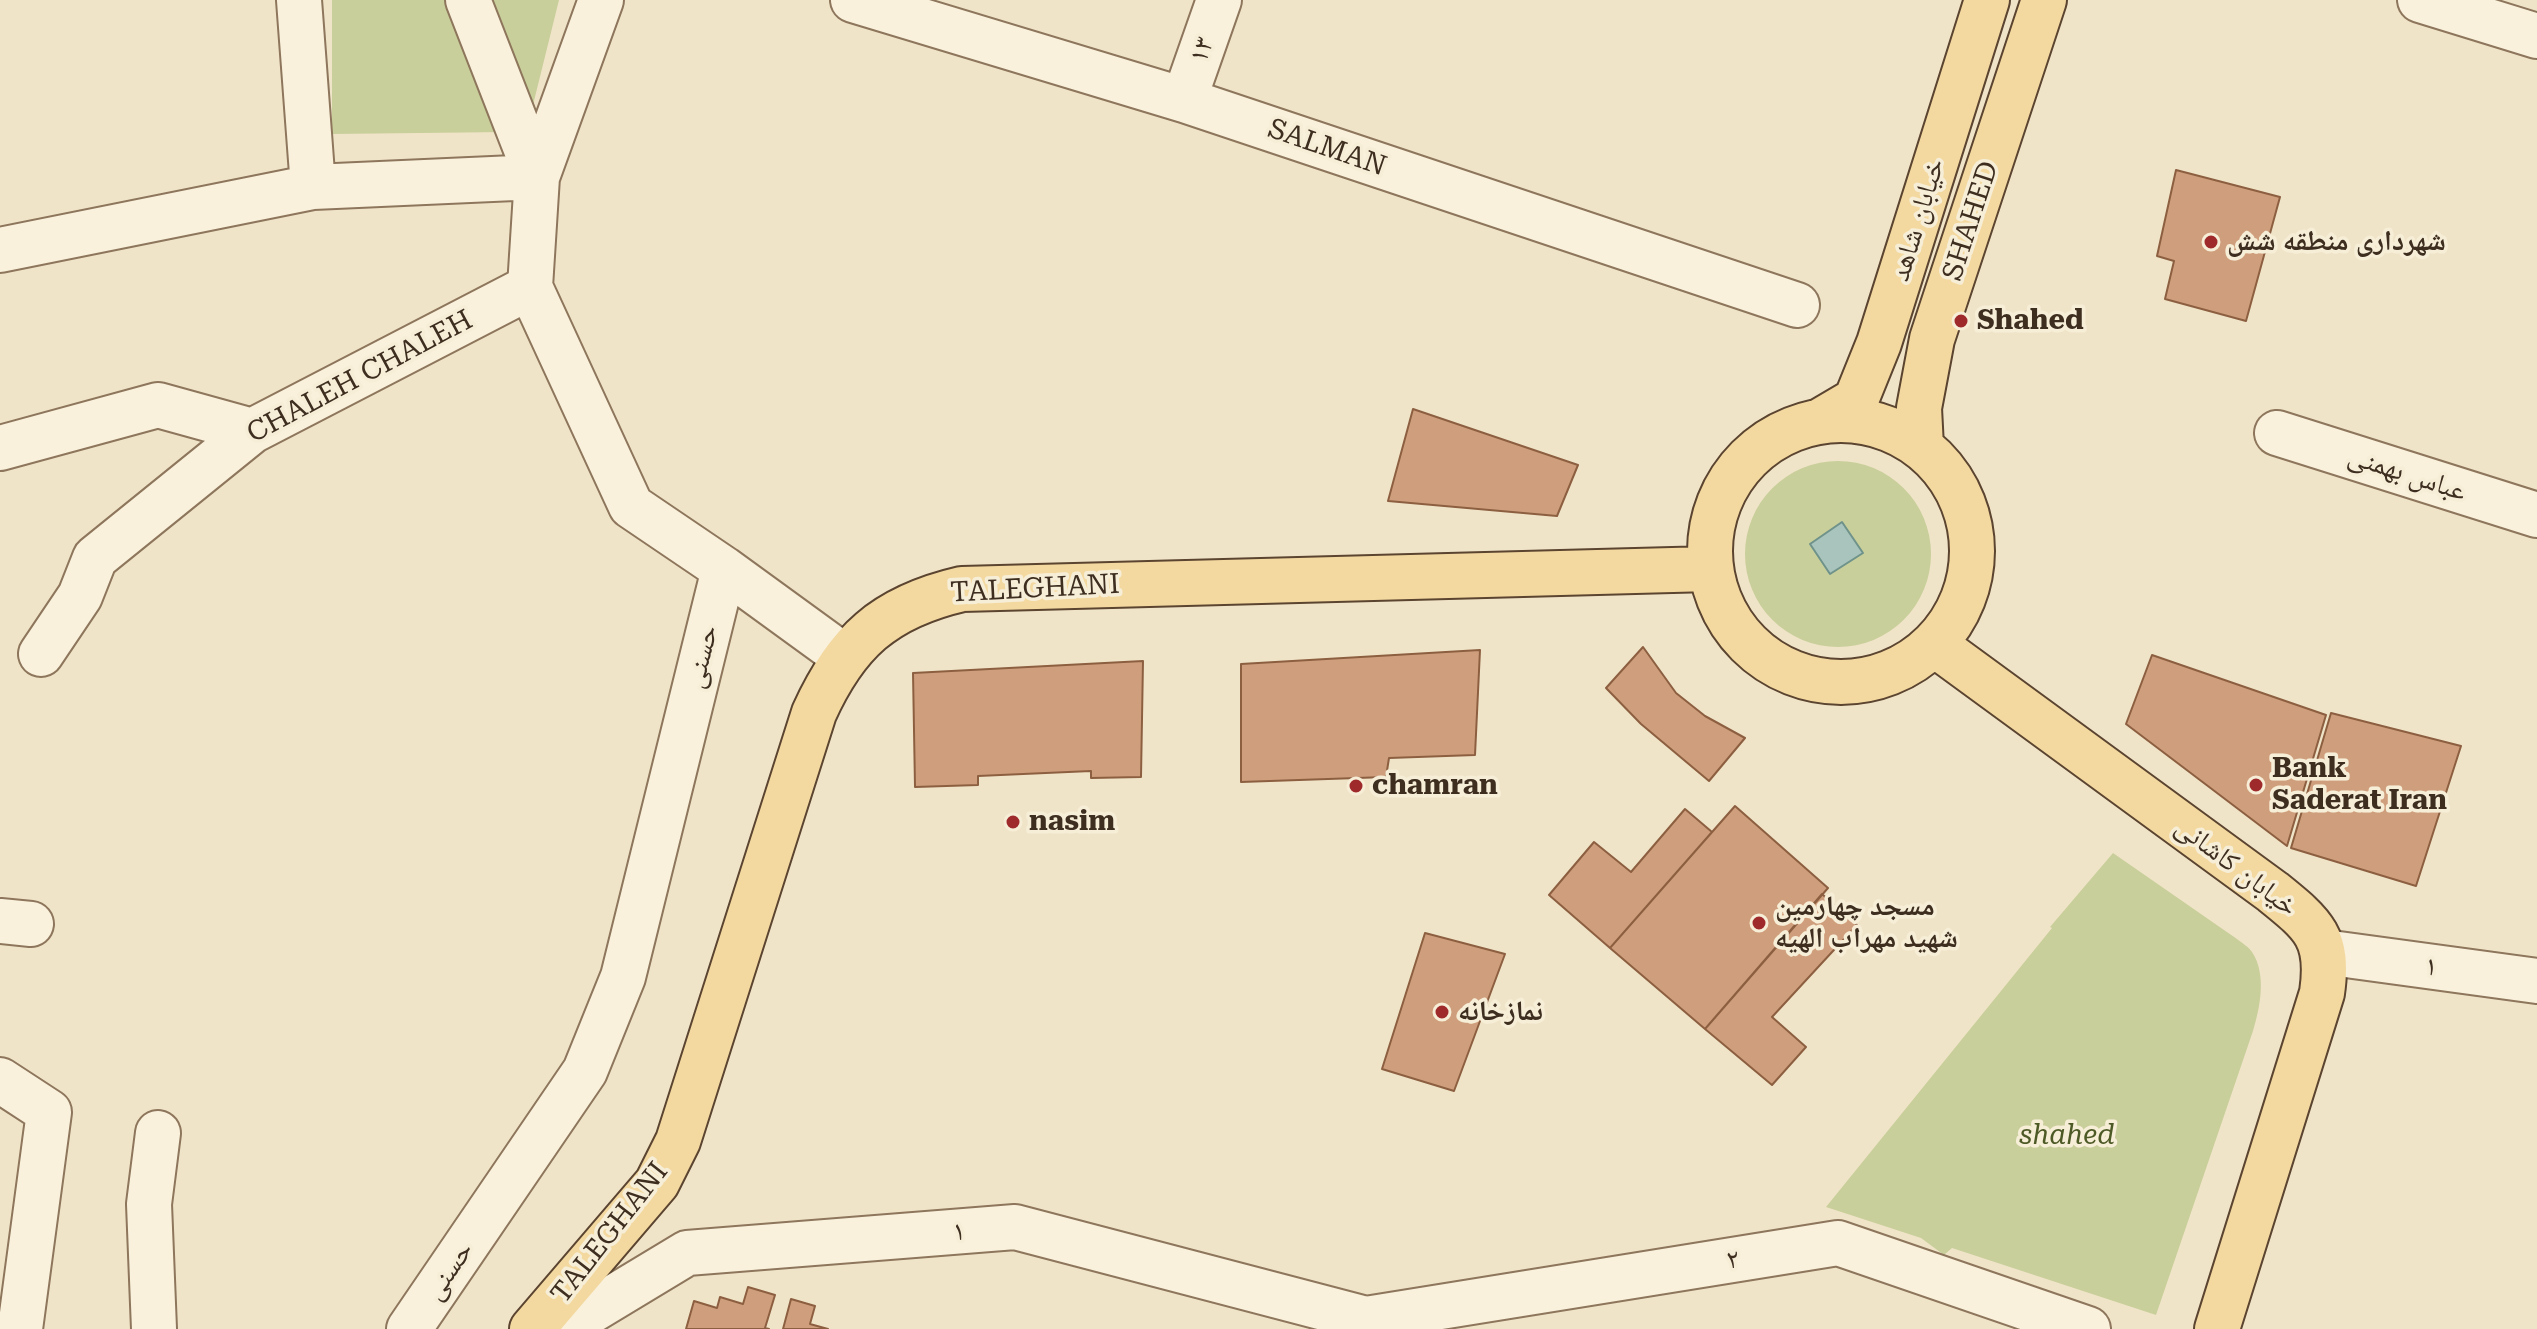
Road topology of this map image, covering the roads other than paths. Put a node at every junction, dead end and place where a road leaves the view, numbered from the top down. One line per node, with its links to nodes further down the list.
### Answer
1 (299, 0): 12 (street)
2 (468, 0): 11 (street)
3 (601, 0): 11 (street)
4 (853, 0): 10 (street, SALMAN)
5 (1219, 0): 10 (street, ۱۳)
6 (1987, 0): 16 (main road, خیابان شاهد)
7 (2044, 0): 19 (main road, SHAHED)
8 (2420, 0): 9 (street)
9 (2537, 36)
10 (1184, 100): 15 (street, SALMAN)
11 (537, 177): 12 (street); 14 (street)
12 (313, 187): 13 (street)
13 (0, 250)
14 (530, 287): 17 (street, CHALEH CHALEH); 22 (street)
15 (1797, 305)
16 (1822, 420): 19 (main road); 23 (main road)
17 (252, 431): 20 (street); 25 (street, CHALEH CHALEH)
18 (2277, 433): 21 (street, عباس بهمنی)
19 (1921, 447): 24 (main road)
20 (0, 448)
21 (2537, 515)
22 (724, 569): 26 (street); 34 (street, حسنی)
23 (1710, 569): 24 (main road); 26 (main road, TALEGHANI)
24 (1934, 644): 27 (main road, خیابان کاشانی)
25 (41, 654)
26 (845, 657): 35 (main road, TALEGHANI)
27 (2324, 952): 28 (street, ۱); 38 (main road)
28 (2537, 981)
29 (0, 1080): 32 (street)
30 (158, 1133): 33 (street)
31 (1366, 1319): 36 (street, ۱); 37 (street, ۲)
32 (20, 1329)
33 (154, 1329)
34 (409, 1329)
35 (532, 1329)
36 (561, 1329)
37 (2088, 1329)
38 (2217, 1329)

